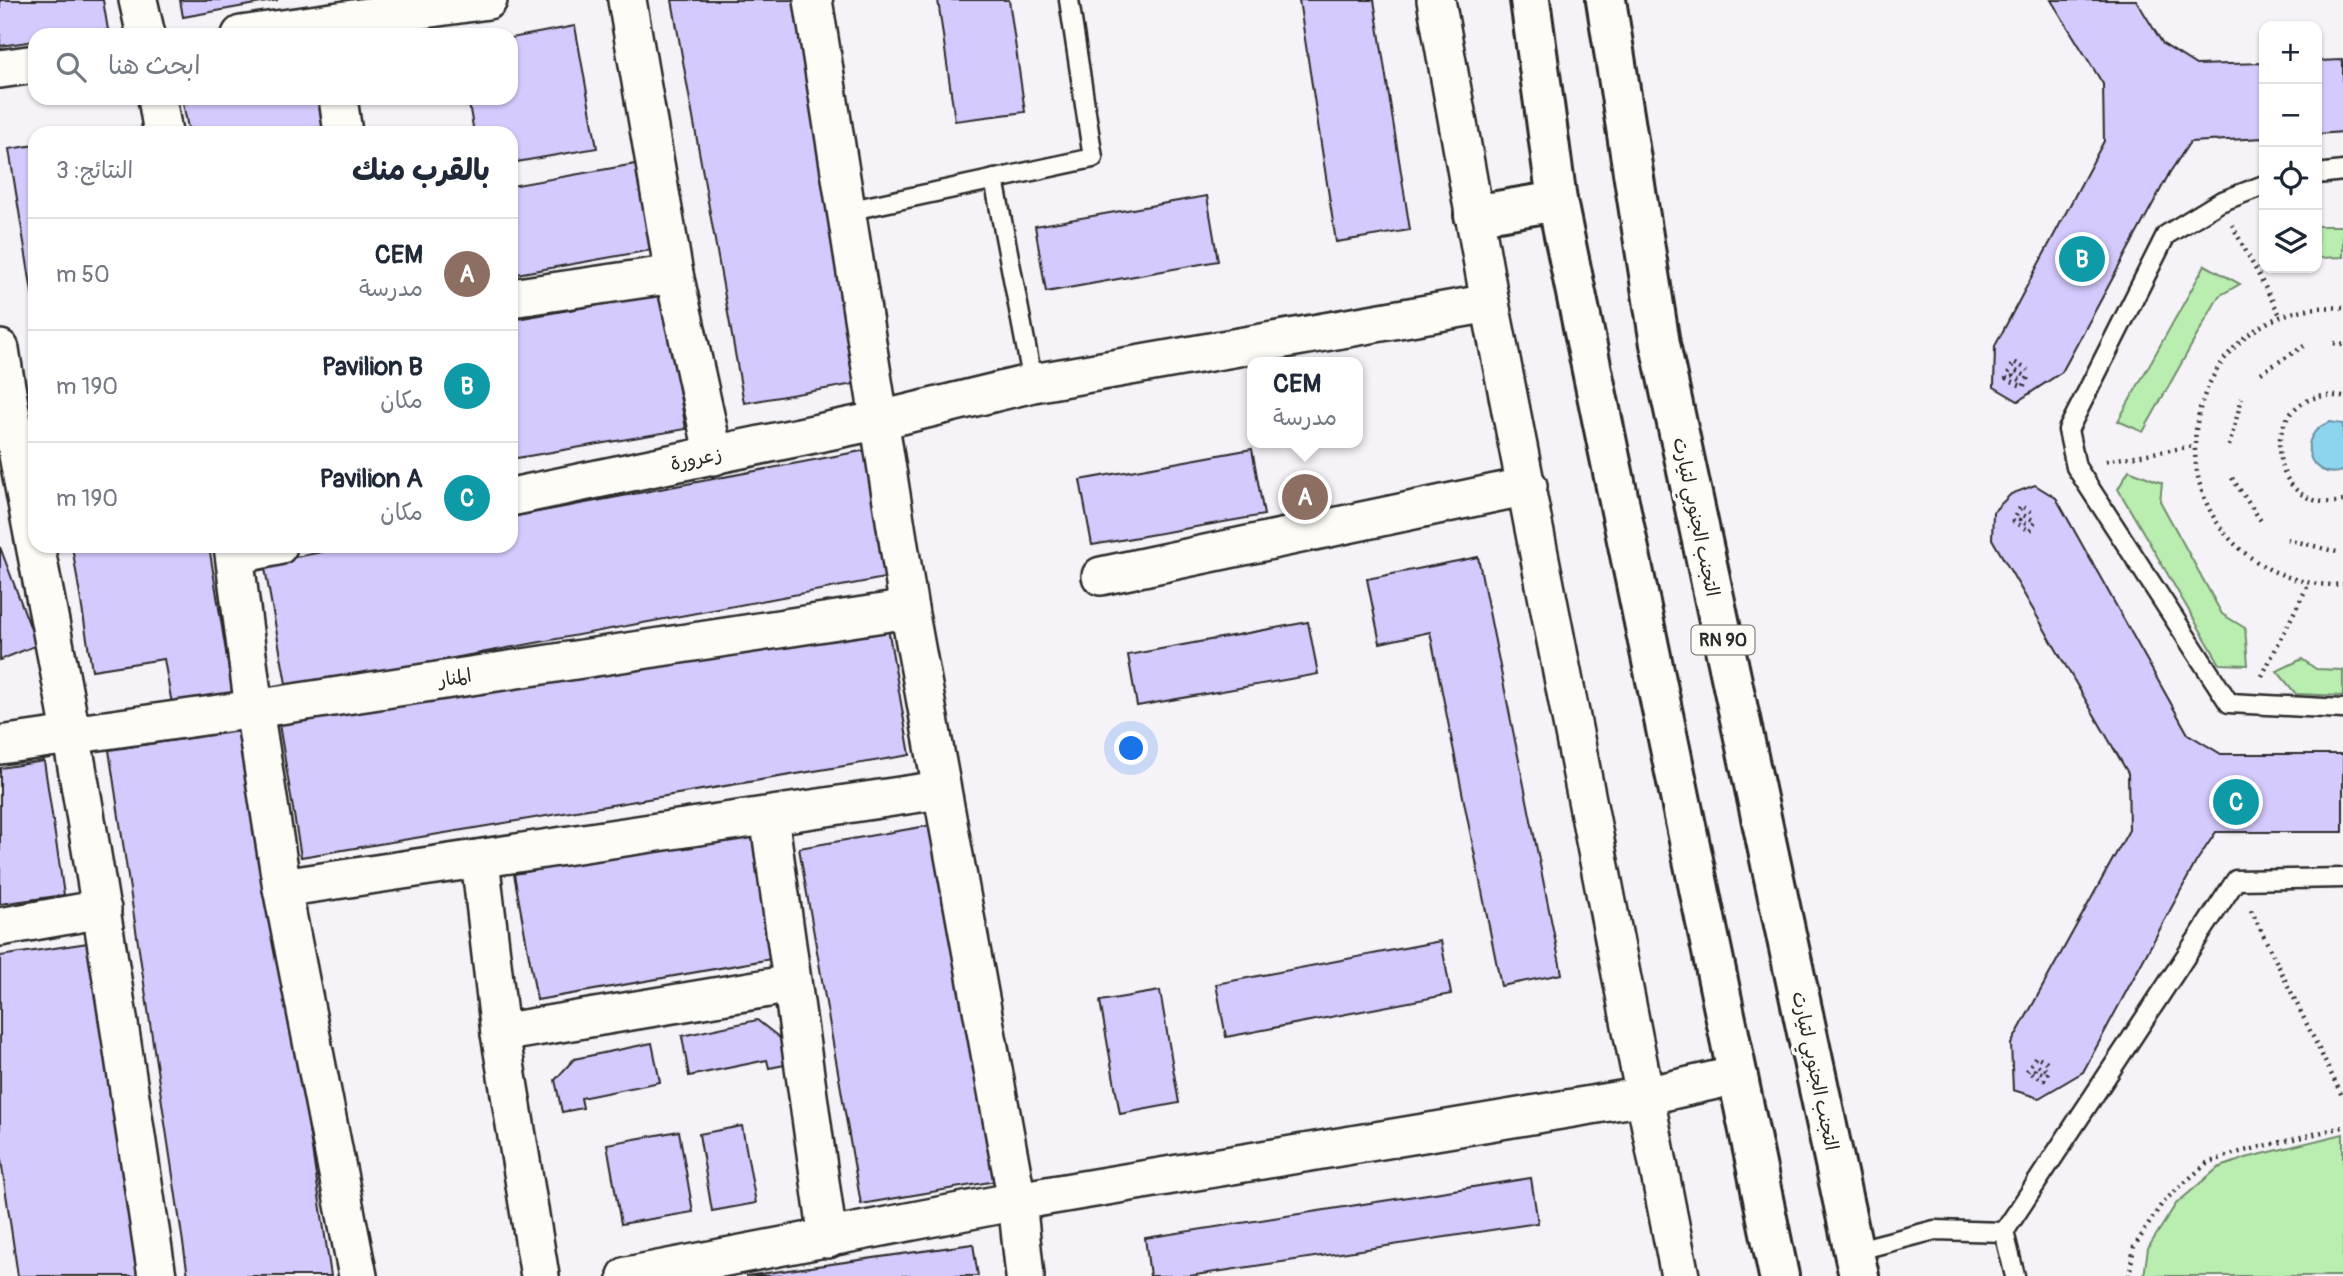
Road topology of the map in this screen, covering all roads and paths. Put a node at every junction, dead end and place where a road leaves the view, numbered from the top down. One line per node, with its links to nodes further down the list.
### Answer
1 (138, 0): 9 (street)
2 (488, 0): 10 (street)
3 (627, 0): 25 (street)
4 (813, 0): 23 (street)
5 (1069, 0): 19 (lane)
6 (1436, 0): 24 (street)
7 (1530, 0): 21 (highway)
8 (1606, 0): 86 (highway, التجنب الجنوبي لتيارت / RN 90)
9 (144, 28)
10 (332, 28)
11 (28, 65): 12 (street)
12 (0, 69)
13 (158, 105): 15 (street)
14 (339, 105): 16 (street)
15 (162, 126)
16 (342, 126)
17 (2343, 171): 18 (lane)
18 (2322, 173)
19 (994, 179): 23 (lane); 37 (lane)
20 (2259, 187): 22 (lane)
21 (1557, 201): 24 (highway); 79 (highway)
22 (2220, 202): 29 (path); 45 (lane)
23 (847, 211): 40 (street)
24 (1474, 215): 27 (street)
25 (674, 274): 26 (street); 44 (street)
26 (518, 297)
27 (1490, 303): 37 (street, زعرورة); 47 (street)
28 (2343, 308): 29 (path)
29 (2281, 317): 42 (path)
30 (2334, 343): 31 (path)
31 (2343, 345)
32 (2304, 346): 35 (path)
33 (0, 349): 41 (street)
34 (2028, 370): 36 (path)
35 (2261, 373)
36 (2020, 380)
37 (1033, 383): 40 (street, زعرورة)
38 (2343, 397): 49 (path)
39 (2242, 398): 43 (path)
40 (881, 420): 44 (street, زعرورة); 61 (street)
41 (6, 432): 53 (street)
42 (2194, 446): 45 (path); 59 (path)
43 (2229, 446)
44 (713, 456): 48 (street, زعرورة)
45 (2076, 467): 62 (lane)
46 (2232, 478): 51 (path)
47 (1528, 486): 58 (street); 80 (street)
48 (518, 497)
49 (2343, 501)
50 (2034, 514): 52 (path)
51 (2261, 521)
52 (2026, 523)
53 (28, 534)
54 (2287, 539): 55 (path)
55 (2337, 552)
56 (32, 553): 65 (street)
57 (234, 553): 63 (street)
58 (1101, 576)
59 (2309, 583): 60 (path); 62 (path)
60 (2343, 584)
61 (909, 608): 63 (street, المنار); 67 (street)
62 (2248, 704): 64 (lane)
63 (254, 709): 65 (street, المنار); 72 (street)
64 (2343, 709)
65 (71, 734): 66 (street, المنار); 73 (street)
66 (0, 745)
67 (940, 790): 68 (street); 83 (street)
68 (769, 816): 69 (street); 75 (street)
69 (480, 859): 72 (street); 76 (street)
70 (2343, 878): 71 (lane)
71 (2236, 880): 81 (path); 84 (lane)
72 (282, 888): 88 (street)
73 (102, 909): 74 (street); 87 (street)
74 (0, 928)
75 (792, 984): 76 (street); 85 (street)
76 (500, 1034): 89 (street)
77 (2049, 1063): 78 (path)
78 (2042, 1073)
79 (1738, 1075): 80 (street); 93 (highway)
80 (1646, 1096): 83 (street); 92 (street)
81 (2343, 1098)
82 (2343, 1127): 95 (path)
83 (1017, 1201): 85 (street); 91 (street)
84 (2004, 1231): 86 (lane); 94 (lane)
85 (828, 1239): 90 (street)
86 (1856, 1263)
87 (157, 1276)
88 (358, 1276)
89 (540, 1276)
90 (627, 1276)
91 (1025, 1276)
92 (1680, 1276)
93 (1779, 1276)
94 (2015, 1276)
95 (2129, 1276)

